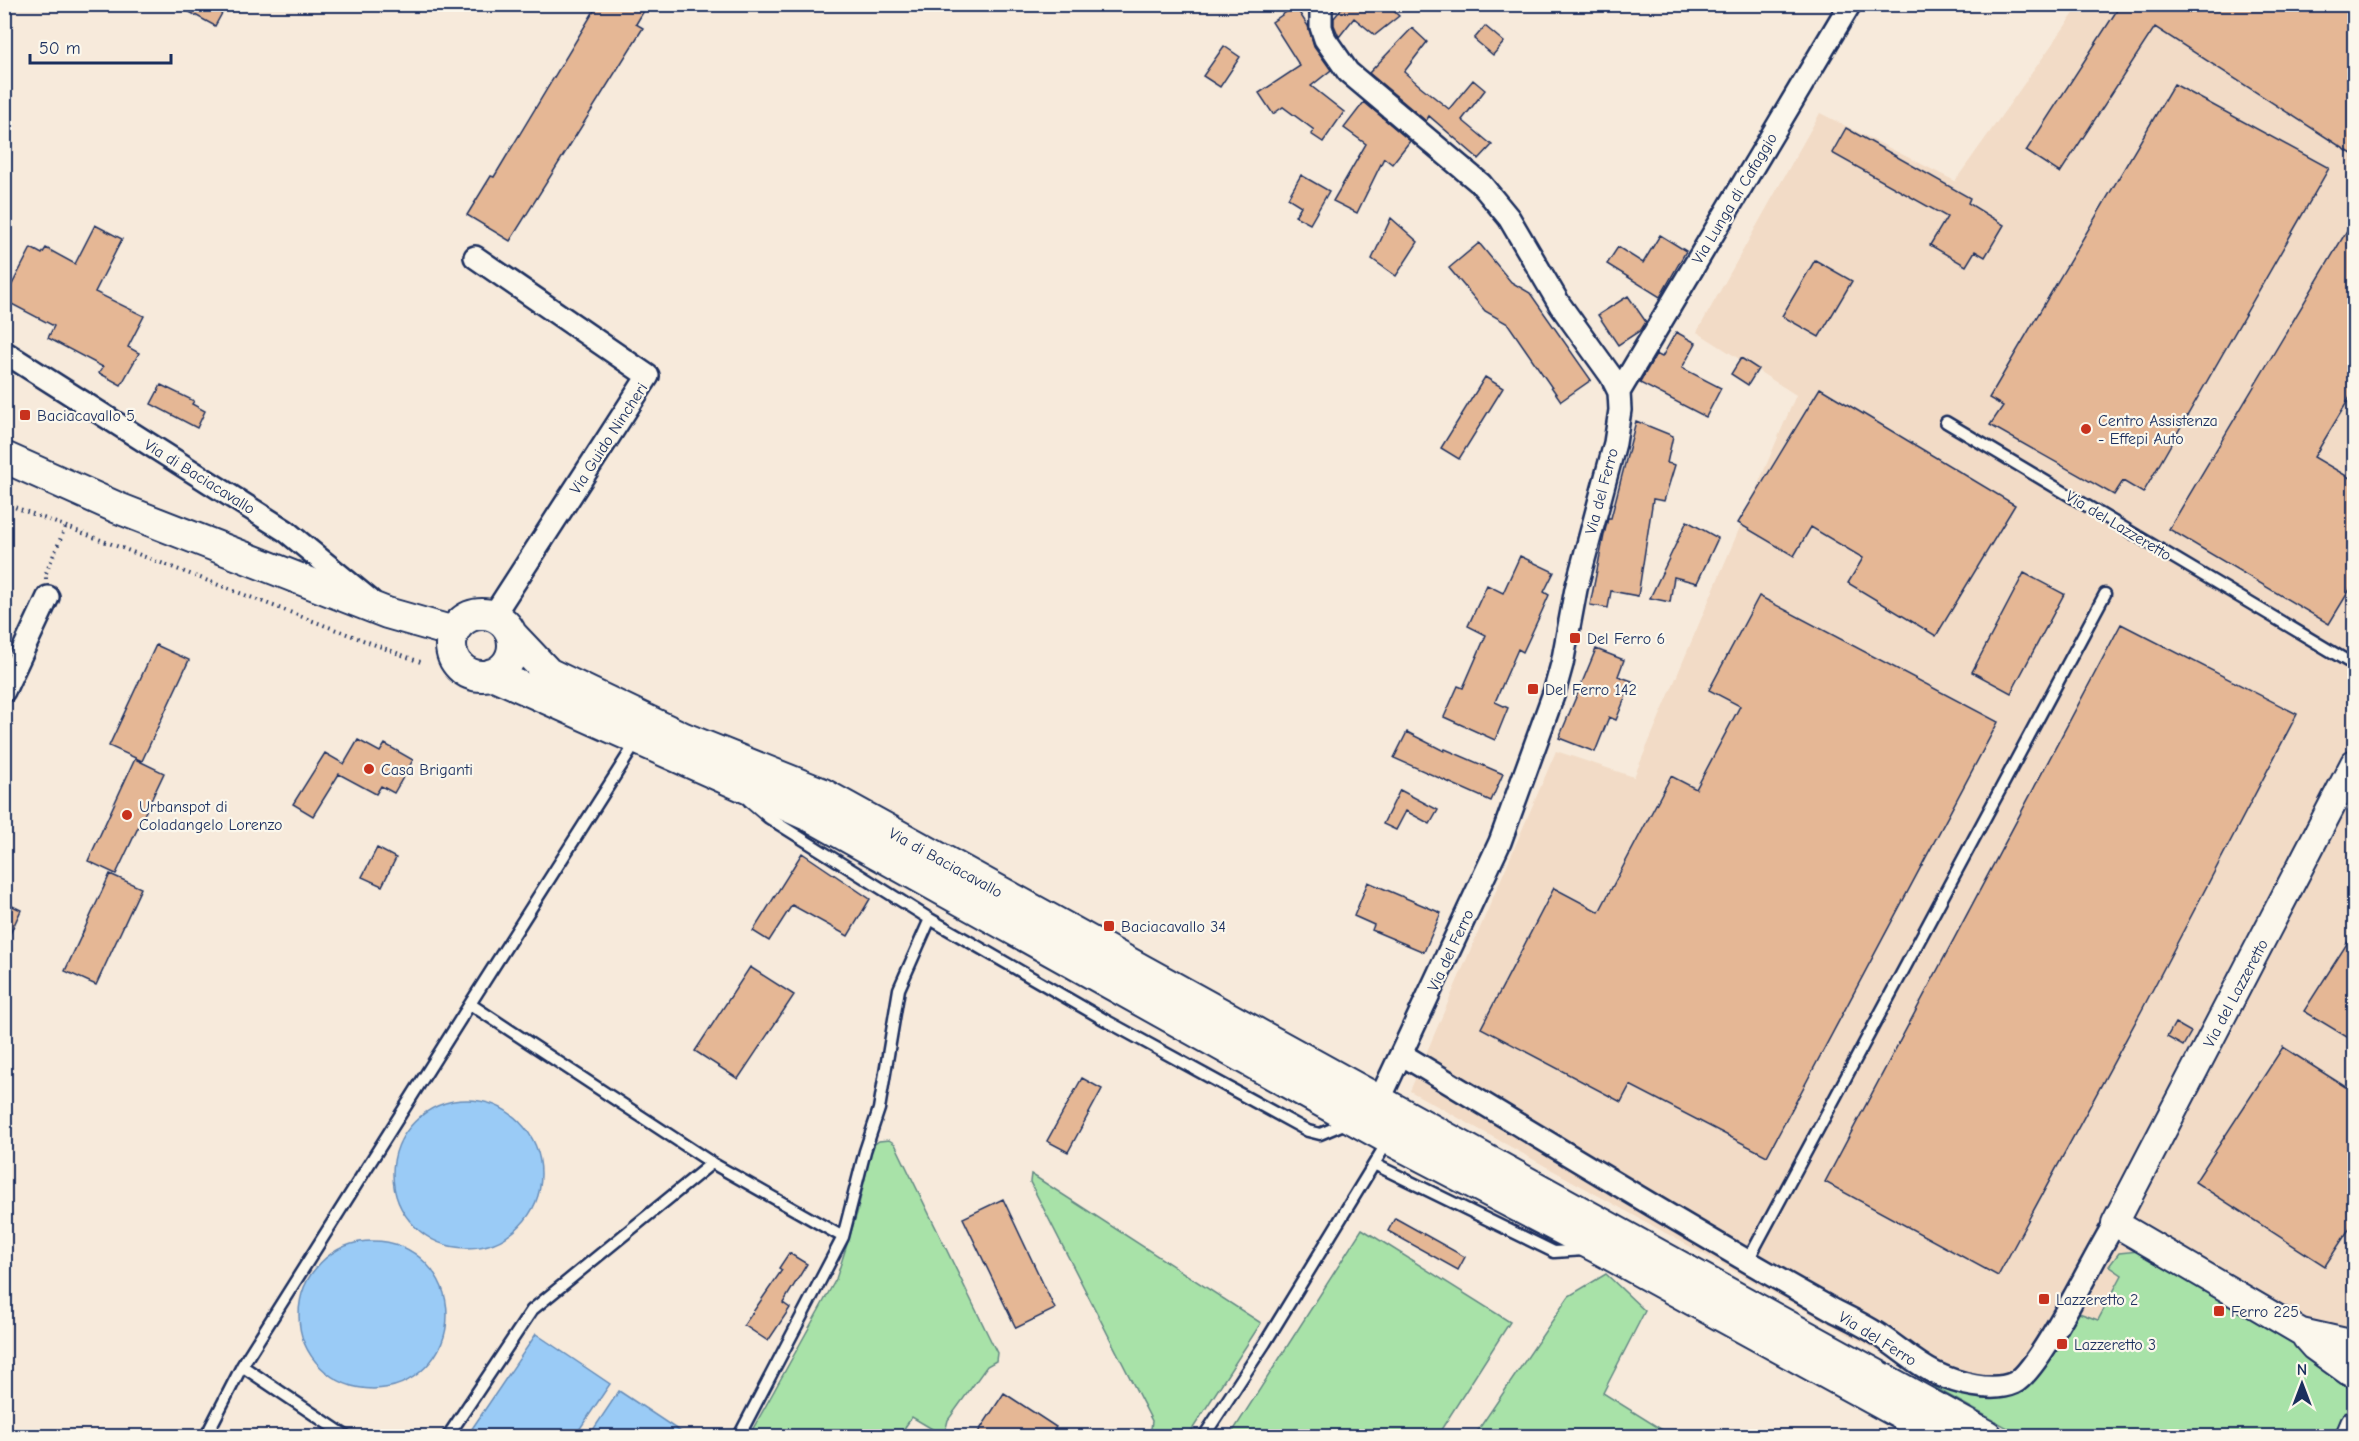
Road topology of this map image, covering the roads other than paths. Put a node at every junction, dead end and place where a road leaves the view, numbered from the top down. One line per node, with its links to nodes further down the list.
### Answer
1 (1321, 4): 5 (street)
2 (1850, 4): 5 (street, Via Lunga di Cafaggio)
3 (475, 257): 14 (street, Via Guido Nincheri)
4 (4, 352): 13 (street, Via di Baciacavallo)
5 (1619, 392): 24 (street, Via del Ferro)
6 (1946, 422): 16 (lane, Via del Lazzeretto)
7 (4, 436): 10 (main road)
8 (4, 458): 10 (main road)
9 (4, 480): 10 (main road)
10 (118, 508): 13 (main road, Via di Baciacavallo)
11 (2105, 594): 31 (lane)
12 (48, 597): 18 (street)
13 (387, 613): 15 (main road, Via di Baciacavallo)
14 (502, 625): 15 (main road); 17 (main road); 25 (main road, Via di Baciacavallo)
15 (454, 632): 17 (main road, Via di Baciacavallo)
16 (2355, 665)
17 (492, 674): 19 (main road, Via di Baciacavallo)
18 (4, 691)
19 (639, 739): 21 (main road, Via di Baciacavallo); 23 (lane)
20 (2355, 763): 29 (street, Via del Lazzeretto)
21 (725, 778): 22 (lane); 26 (main road, Via di Baciacavallo)
22 (930, 919): 26 (lane); 30 (lane)
23 (470, 1004): 28 (lane); 34 (lane)
24 (1401, 1054): 25 (street, Via del Ferro); 31 (street, Via del Ferro)
25 (1379, 1101): 37 (main road, Via del Ferro)
26 (1354, 1120): 27 (main road)
27 (1382, 1151): 42 (lane); 43 (main road)
28 (712, 1163): 30 (lane); 40 (lane)
29 (2115, 1223): 31 (street, Via del Ferro); 32 (street)
30 (843, 1237): 41 (lane)
31 (1748, 1262)
32 (2301, 1332): 33 (street); 35 (street)
33 (2352, 1341): 35 (street)
34 (242, 1366): 38 (lane); 39 (lane)
35 (2352, 1378)
36 (2355, 1424): 44 (street)
37 (1985, 1435)
38 (206, 1437)
39 (346, 1437)
40 (448, 1437)
41 (739, 1437)
42 (1204, 1437)
43 (1941, 1437)
44 (2349, 1437)

